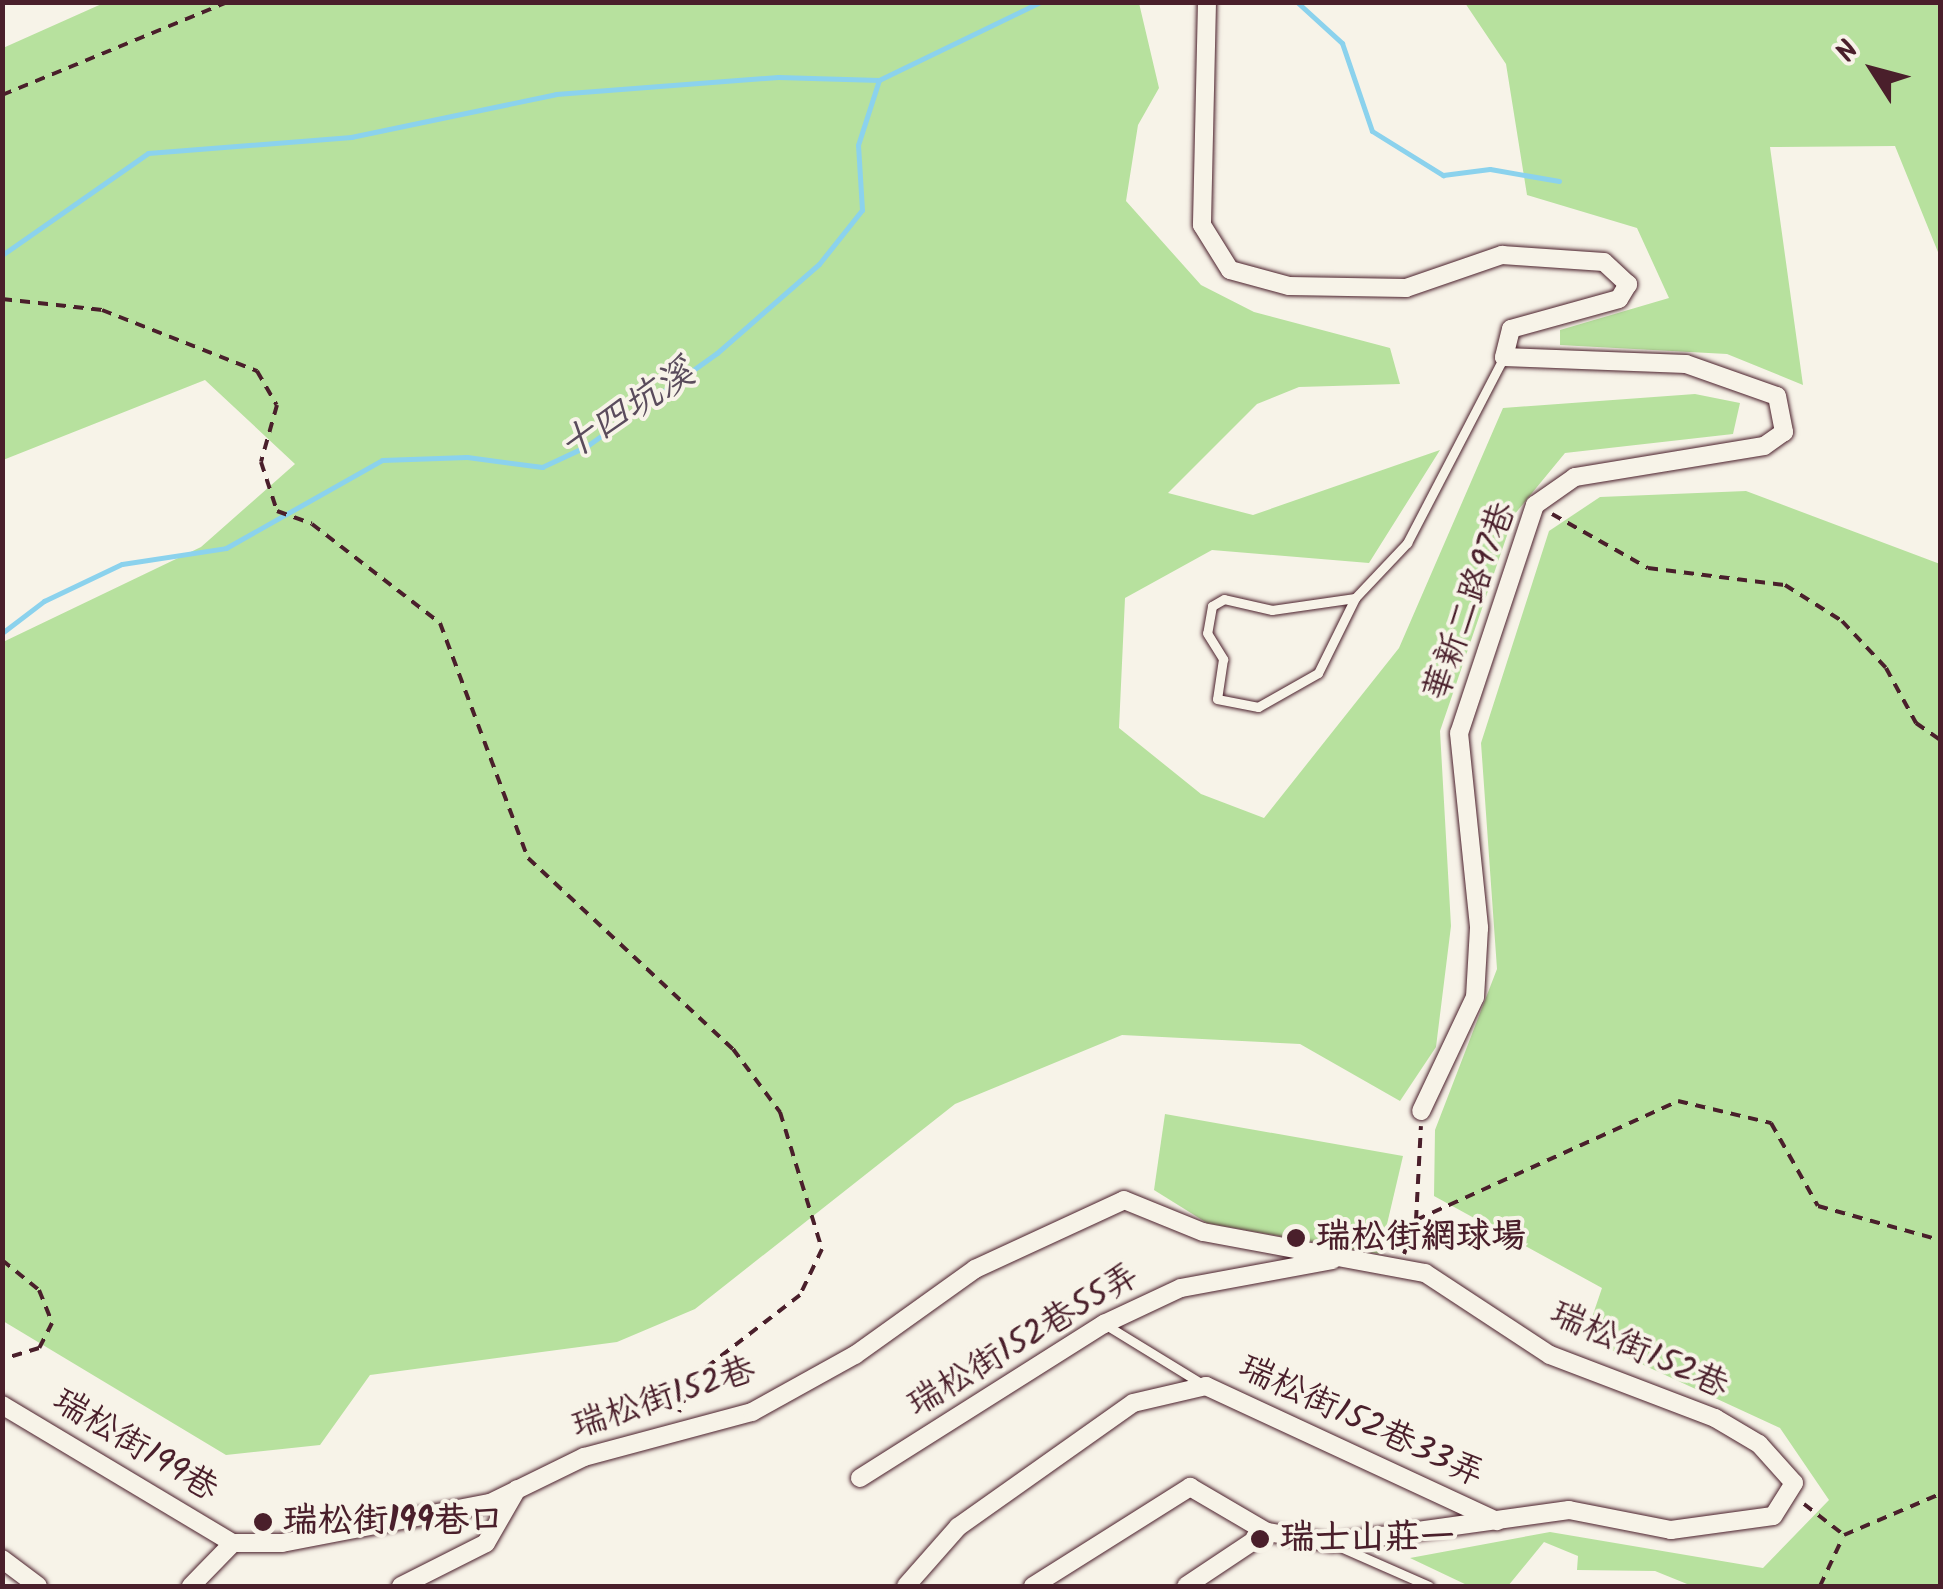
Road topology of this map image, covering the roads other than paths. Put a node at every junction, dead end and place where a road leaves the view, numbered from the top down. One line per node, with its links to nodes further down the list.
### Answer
1 (1208, 2): 2 (street)
2 (1504, 357): 3 (lane); 4 (street, 華新二路97巷)
3 (1354, 598): 3 (lane)
4 (1421, 1111)
5 (1348, 1258): 6 (street, 瑞松街152巷55弄); 10 (street, 瑞松街152巷); 11 (street, 瑞松街152巷)
6 (1104, 1324): 7 (lane); 9 (street, 瑞松街152巷55弄)
7 (1206, 1386): 11 (street, 瑞松街152巷33弄); 19 (street, 瑞松街152巷33弄)
8 (2, 1405): 13 (street, 瑞松街199巷)
9 (860, 1478)
10 (517, 1488): 13 (street, 瑞松街152巷); 18 (street)
11 (1497, 1521): 14 (street)
12 (1267, 1532): 14 (street); 20 (street); 21 (street)
13 (233, 1543): 17 (street)
14 (1331, 1543): 22 (lane)
15 (2, 1559): 16 (street)
16 (38, 1586)
17 (191, 1586)
18 (401, 1586)
19 (906, 1586)
20 (1033, 1586)
21 (1186, 1586)
22 (1428, 1586)

